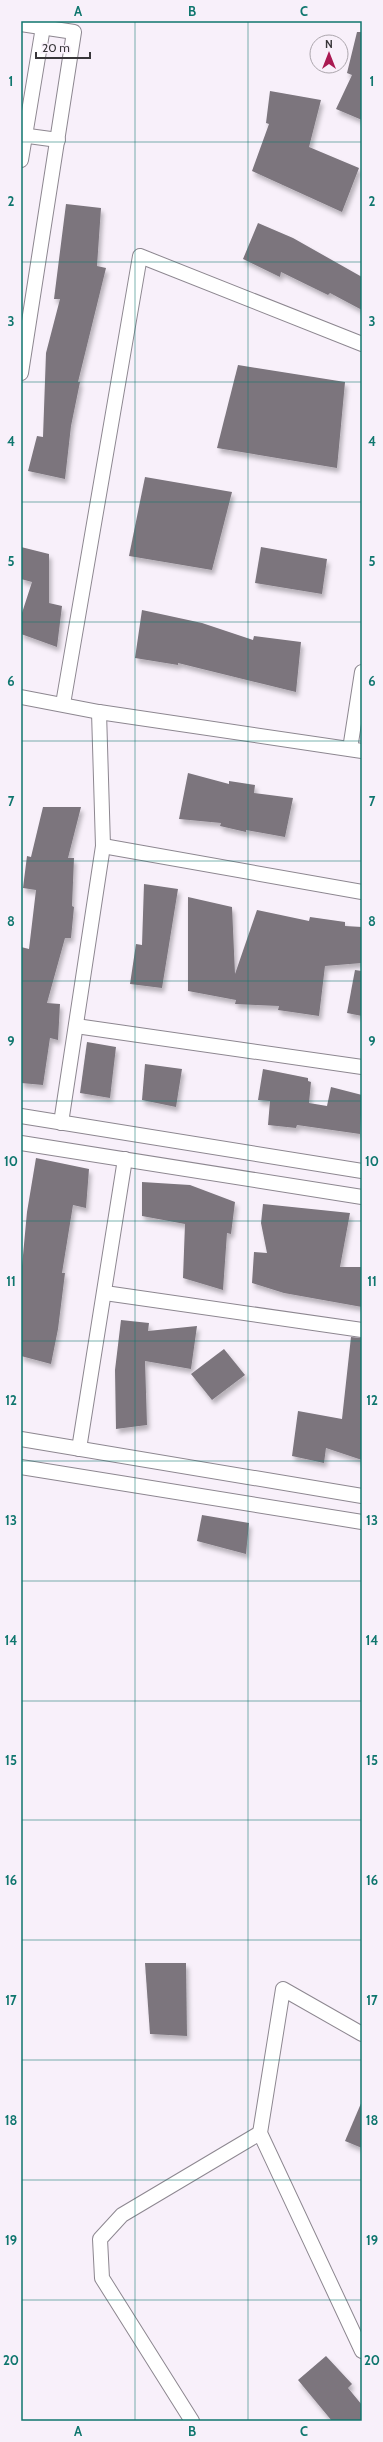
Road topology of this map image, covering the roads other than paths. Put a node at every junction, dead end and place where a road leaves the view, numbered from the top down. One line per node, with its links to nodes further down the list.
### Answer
1 (21, 24): 2 (street)
2 (43, 24): 3 (street); 4 (street)
3 (23, 135): 4 (street); 5 (street)
4 (58, 140): 7 (street)
5 (21, 160)
6 (362, 344): 10 (street)
7 (21, 373)
8 (362, 672): 12 (street)
9 (21, 697): 10 (street)
10 (63, 704): 11 (street)
11 (98, 712): 12 (street); 13 (street)
12 (356, 750)
13 (103, 846): 14 (street); 15 (street)
14 (362, 892)
15 (76, 1026): 16 (street); 18 (street)
16 (362, 1067)
17 (21, 1116): 18 (street)
18 (61, 1122): 21 (street)
19 (21, 1143): 20 (street)
20 (125, 1159): 22 (street); 23 (street)
21 (362, 1171)
22 (362, 1197)
23 (105, 1293): 24 (street); 26 (street)
24 (362, 1330)
25 (21, 1439): 26 (street)
26 (79, 1449): 28 (street)
27 (21, 1467): 29 (street)
28 (362, 1496)
29 (362, 1522)
30 (362, 2034): 31 (street)
31 (260, 2133): 32 (street); 33 (street)
32 (362, 2351)
33 (192, 2421)

